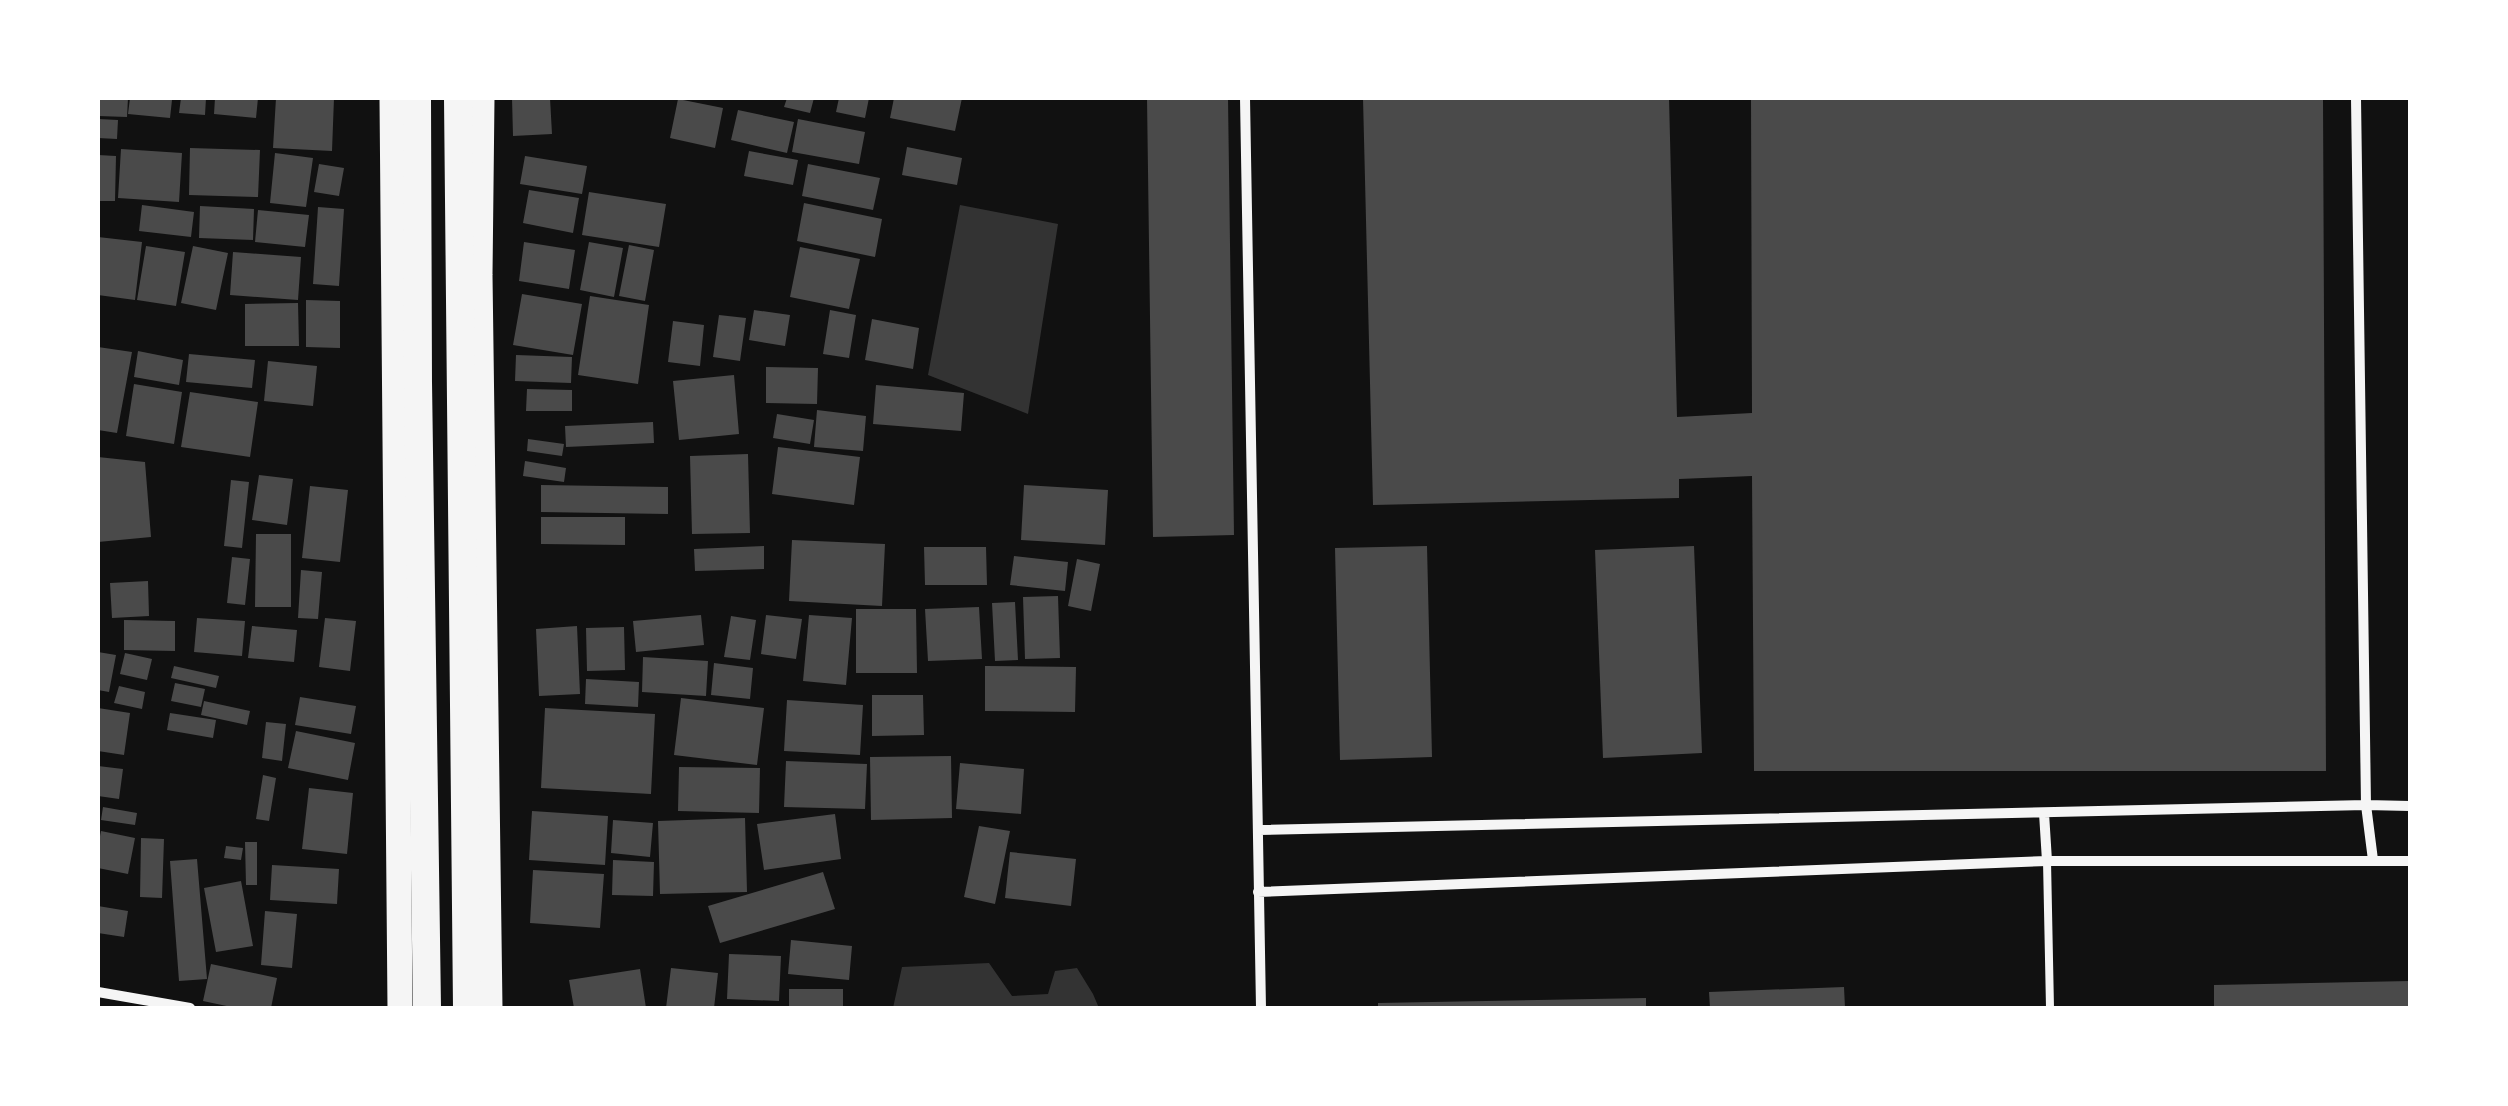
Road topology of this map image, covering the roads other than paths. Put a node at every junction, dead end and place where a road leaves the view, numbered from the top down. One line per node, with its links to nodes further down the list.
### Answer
1 (392, 98): 17 (main road)
2 (417, 98): 18 (highway)
3 (458, 98): 19 (highway)
4 (482, 98): 20 (main road)
5 (1245, 98): 10 (street)
6 (2356, 98): 7 (street)
7 (2366, 805): 8 (street); 9 (street); 11 (street)
8 (2410, 806)
9 (2044, 813): 10 (street); 13 (street)
10 (1259, 830): 14 (street)
11 (2372, 860): 12 (street); 13 (street)
12 (2410, 861)
13 (2046, 862): 14 (street); 22 (lane)
14 (1258, 892): 21 (street)
15 (98, 992): 16 (street)
16 (190, 1008)
17 (400, 1008)
18 (427, 1008)
19 (466, 1008)
20 (490, 1008)
21 (1261, 1008)
22 (2050, 1008)

